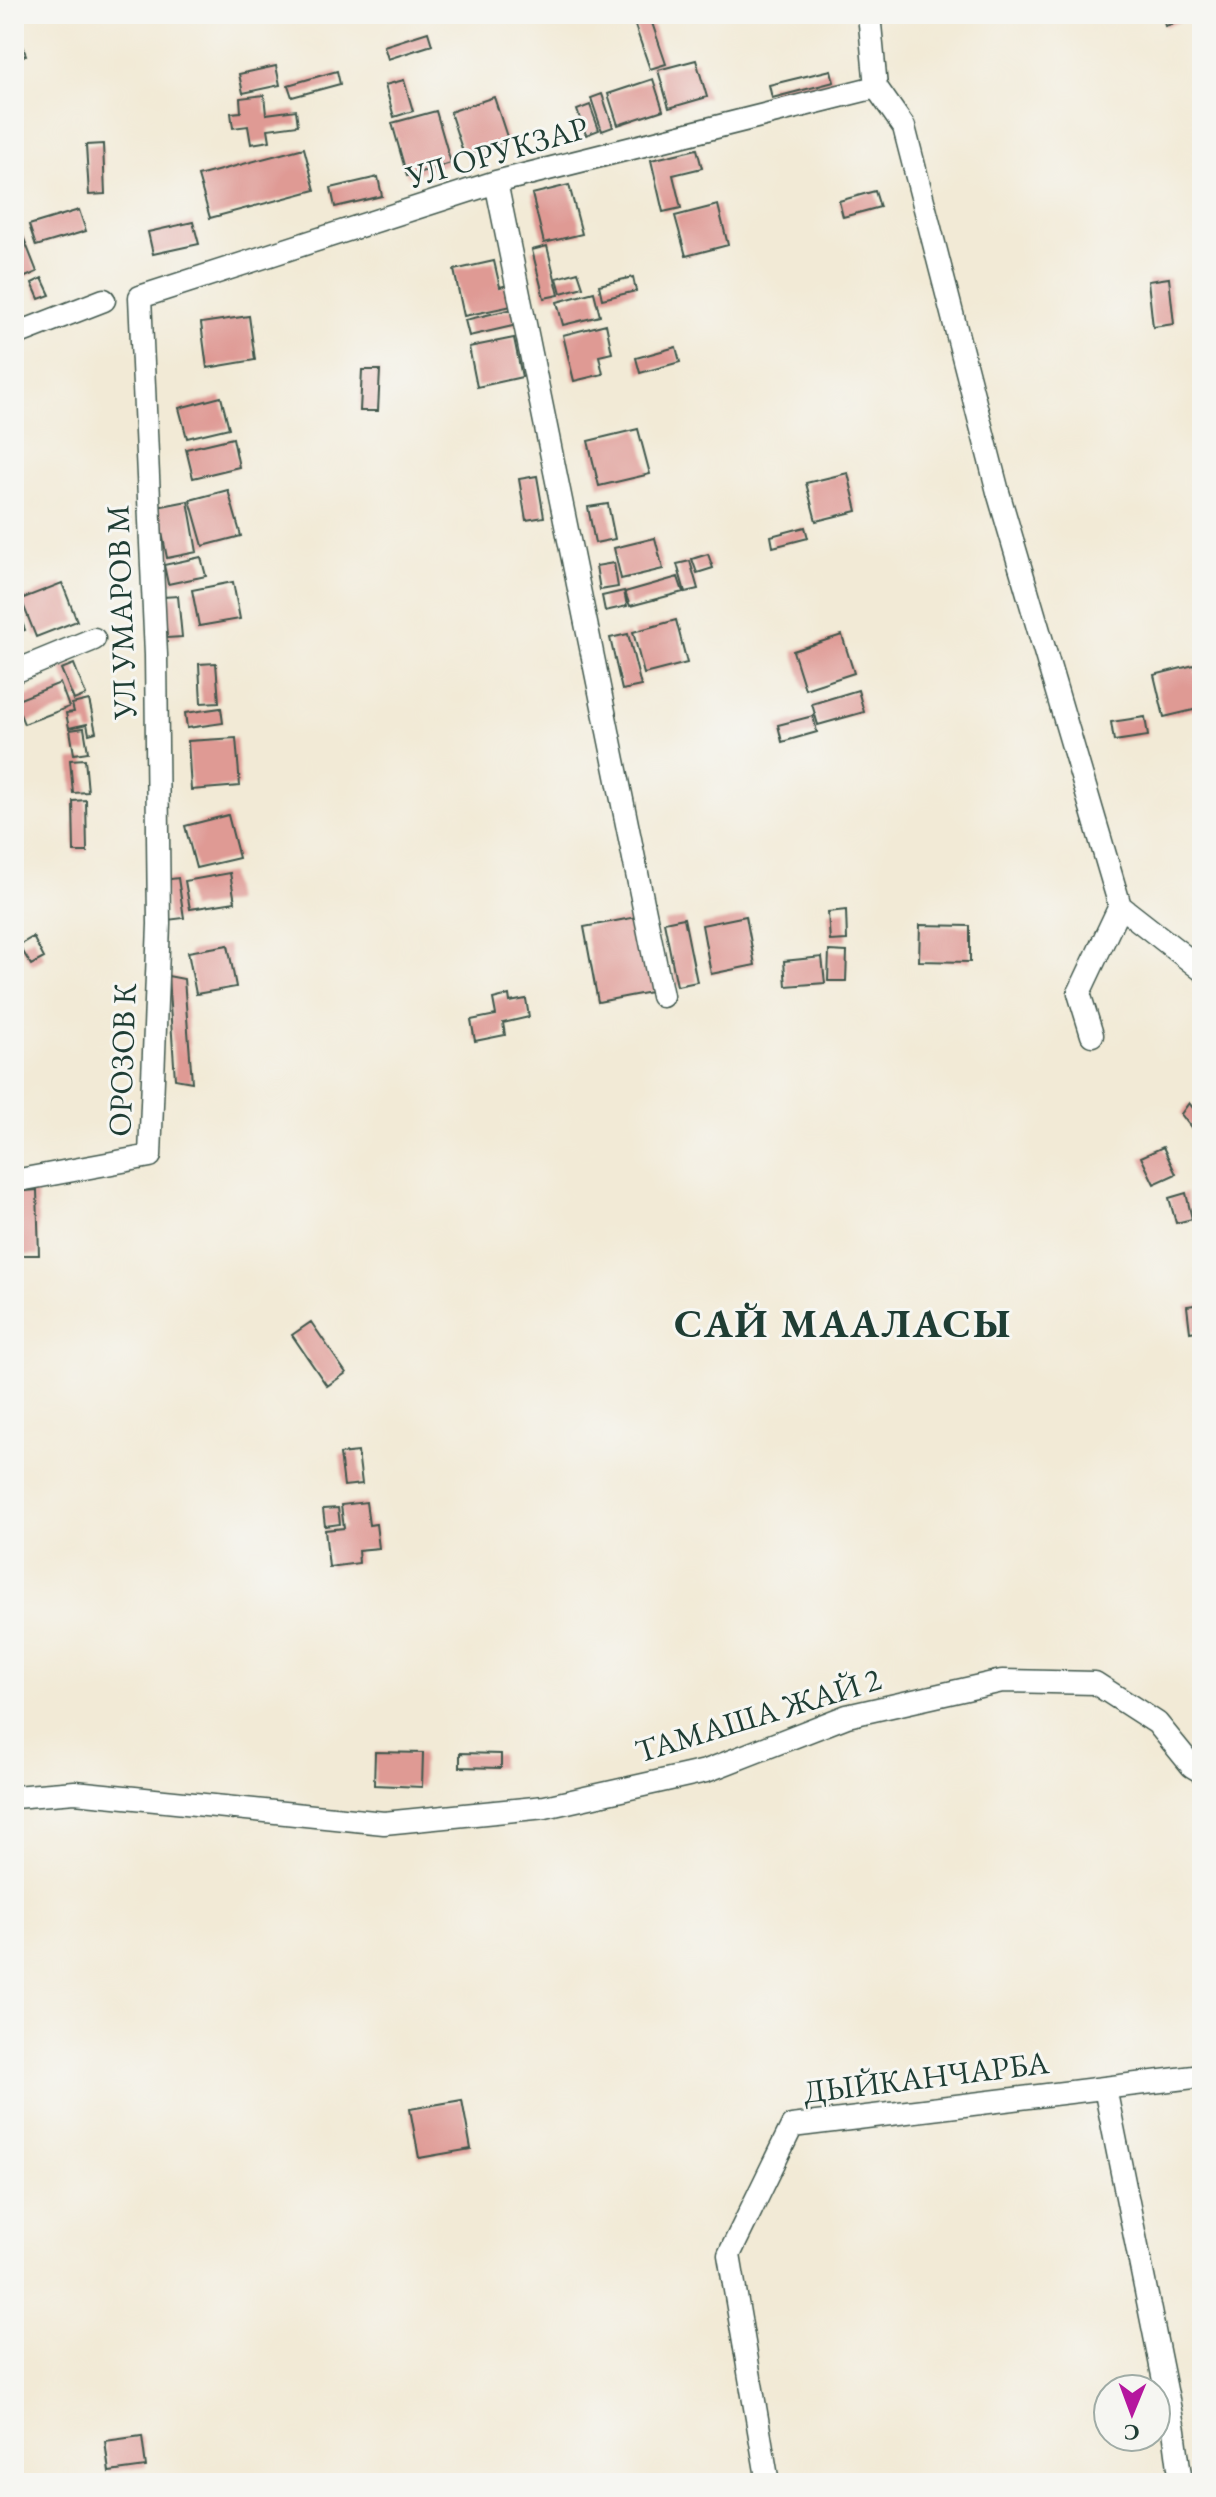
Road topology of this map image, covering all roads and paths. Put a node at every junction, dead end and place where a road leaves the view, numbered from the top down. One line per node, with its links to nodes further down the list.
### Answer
1 (869, 14): 2 (street)
2 (876, 87): 3 (street, УЛ ОРУКЗАР); 9 (street)
3 (496, 182): 4 (street, УЛ ОРУКЗАР); 12 (street)
4 (140, 297): 10 (street, УЛ УМАРОВ М)
5 (104, 300): 6 (street)
6 (14, 335)
7 (94, 639): 8 (street)
8 (14, 672)
9 (1120, 906): 11 (street); 13 (street)
10 (159, 924): 14 (street, ОРОЗОВ К)
11 (1202, 970)
12 (662, 996)
13 (1092, 1035)
14 (14, 1181)
15 (1202, 1772): 16 (street, ТАМАША ЖАЙ 2)
16 (14, 1797)
17 (1202, 2076): 18 (street, ДЫЙКАНЧАРБА)
18 (1105, 2088): 19 (street, ДЫЙКАНЧАРБА); 20 (street)
19 (768, 2483)
20 (1181, 2483)

